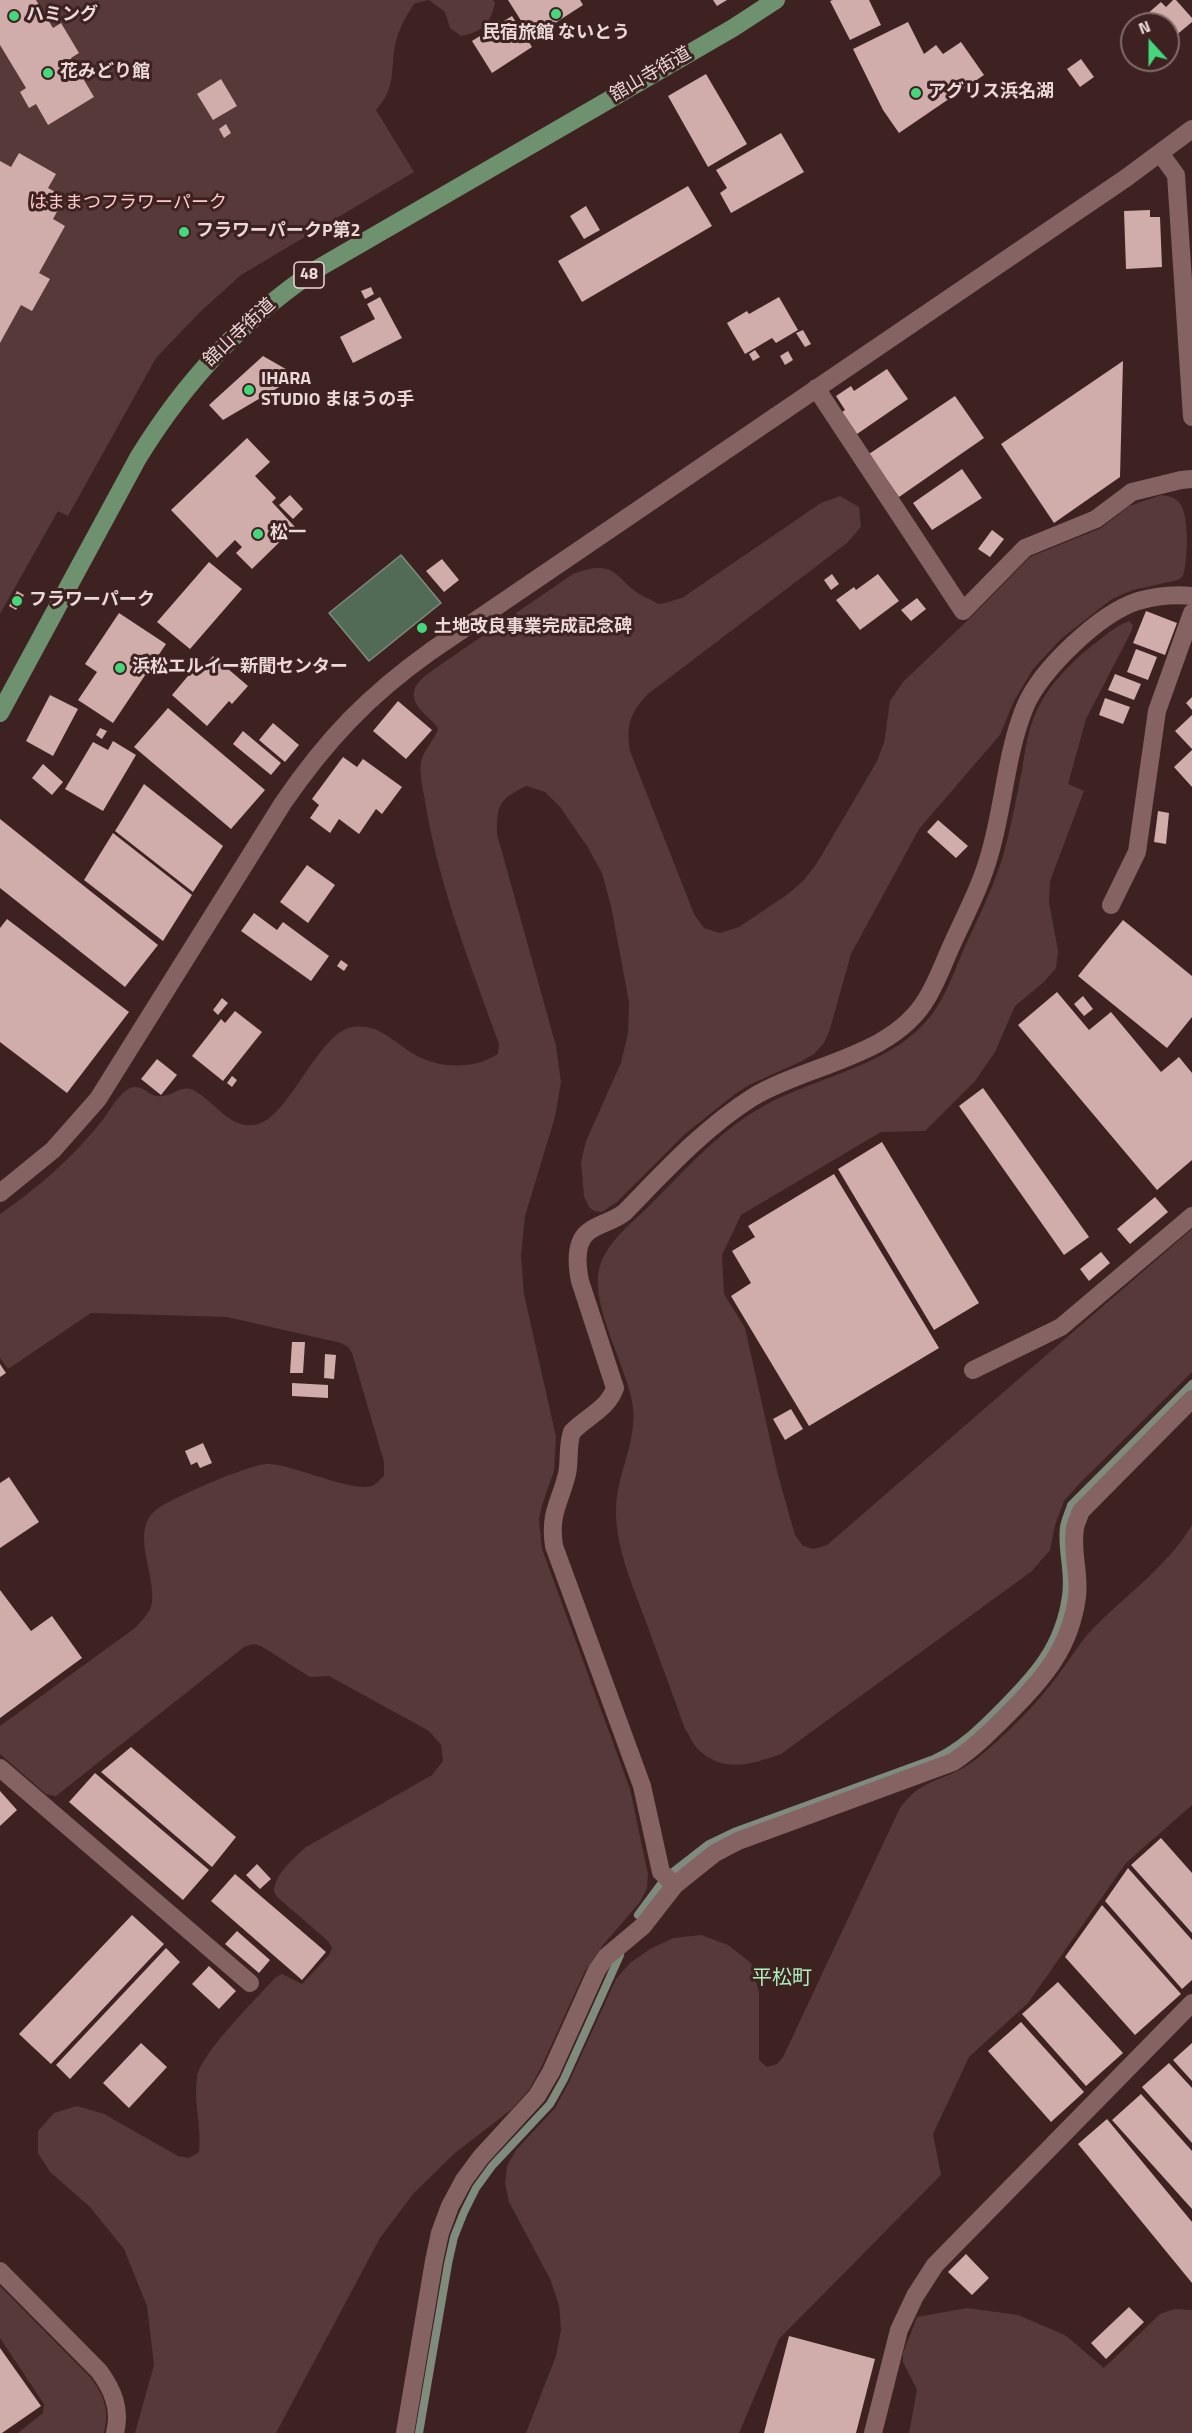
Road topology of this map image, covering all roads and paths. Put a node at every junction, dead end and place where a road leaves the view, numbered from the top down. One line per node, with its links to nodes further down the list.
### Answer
1 (776, 0): 9 (main road, 舘山寺街道 / 48)
2 (1192, 129): 3 (street)
3 (1160, 153): 4 (street); 5 (street)
4 (816, 388): 6 (street); 11 (street)
5 (1192, 417)
6 (1192, 479)
7 (1192, 596): 16 (street)
8 (1192, 613): 10 (street)
9 (0, 713)
10 (1111, 905)
11 (0, 1193)
12 (1192, 1216): 13 (street)
13 (973, 1370)
14 (1192, 1399): 16 (street)
15 (0, 1768): 17 (street)
16 (675, 1885): 21 (street)
17 (250, 1983)
18 (1192, 2003): 22 (street)
19 (0, 2271): 20 (street)
20 (115, 2433)
21 (405, 2433)
22 (873, 2433)

